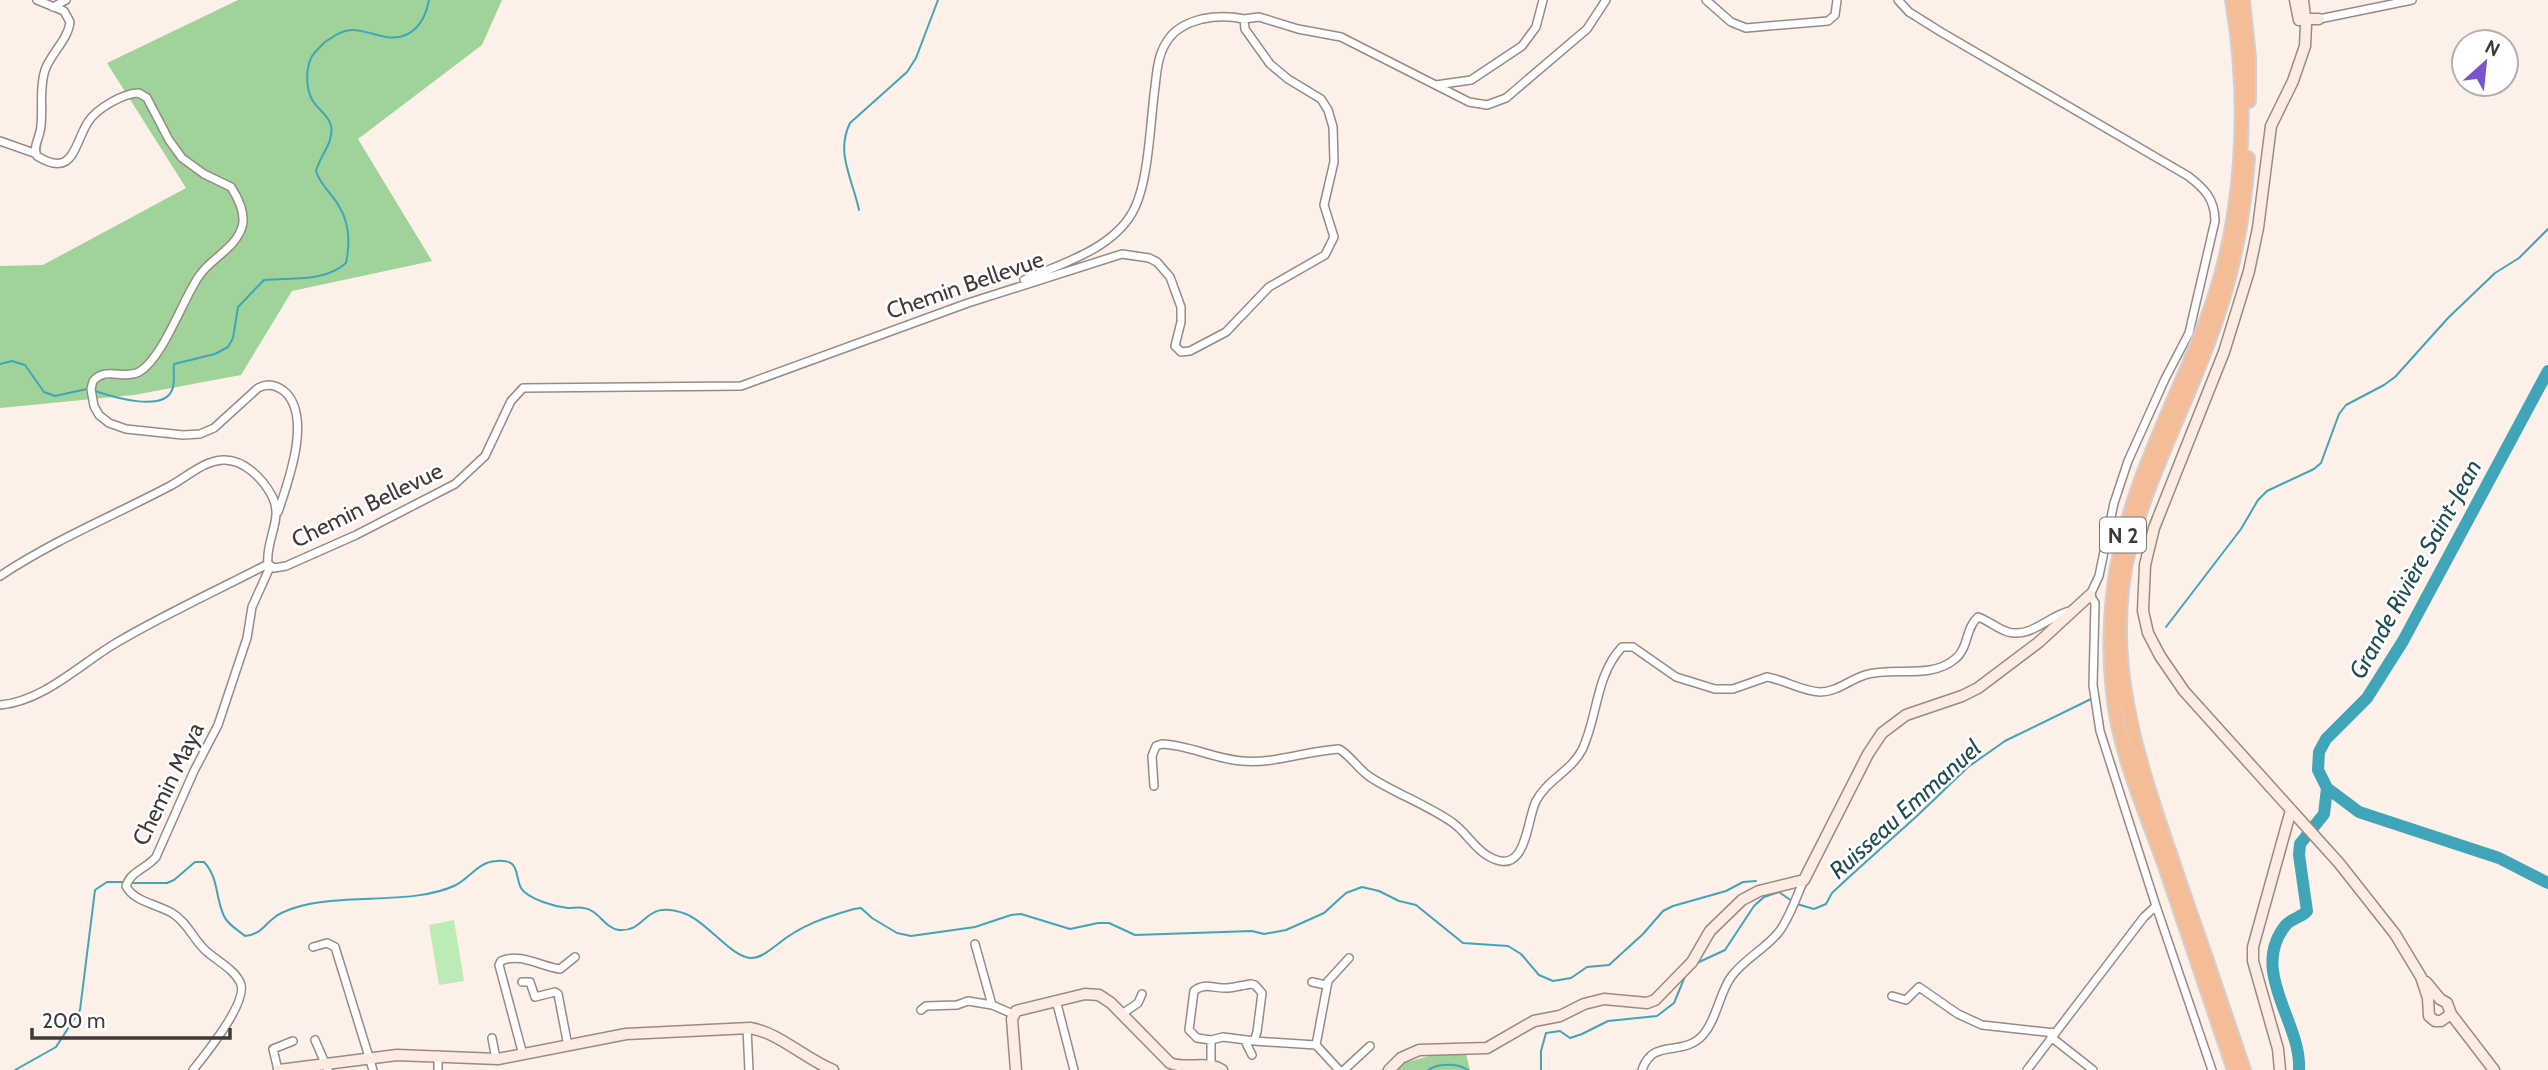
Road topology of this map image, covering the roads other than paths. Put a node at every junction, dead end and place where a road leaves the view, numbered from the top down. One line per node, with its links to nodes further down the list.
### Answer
1 (37, 0): 12 (street)
2 (66, 0): 12 (street)
3 (1543, 0): 17 (street)
4 (1606, 0): 17 (street)
5 (1706, 0): 6 (street)
6 (1836, 0)
7 (1898, 0): 24 (street)
8 (2232, 0): 86 (highway, N 2)
9 (2243, 0): 87 (highway, N 2)
10 (2412, 0): 15 (street)
11 (2300, 2): 14 (street); 15 (street); 16 (street)
12 (53, 7): 19 (street)
13 (1244, 19): 17 (street); 20 (street); 20 (street, Chemin Bellevue)
14 (2306, 19): 15 (street); 16 (street)
15 (2319, 19): 16 (street)
16 (2303, 34): 28 (street)
17 (1436, 85)
18 (0, 141): 19 (street)
19 (34, 153): 21 (street)
20 (989, 296): 22 (street, Chemin Bellevue)
21 (278, 513): 22 (street, Chemin Bellevue); 23 (street, Chemin Bellevue)
22 (269, 565): 26 (street); 71 (street, Chemin Maya)
23 (0, 576)
24 (2090, 595): 25 (street); 30 (street)
25 (2070, 611): 27 (street); 29 (street)
26 (0, 705)
27 (1154, 786)
28 (2291, 810): 35 (street); 88 (street)
29 (1804, 880): 81 (street); 82 (street)
30 (2156, 906): 51 (street); 85 (street)
31 (975, 944): 43 (street)
32 (313, 947): 67 (street)
33 (575, 957): 65 (street)
34 (1349, 958): 38 (street)
35 (2421, 977): 41 (street); 44 (street)
36 (522, 982): 62 (street)
37 (1312, 982): 38 (street)
38 (1326, 985): 61 (street)
39 (1142, 994): 47 (street)
40 (1892, 996): 51 (street)
41 (2440, 999): 44 (street); 48 (street)
42 (1056, 1000): 46 (street); 47 (street); 78 (street)
43 (992, 1005): 45 (street); 46 (street)
44 (2428, 1007): 49 (street)
45 (921, 1010)
46 (1013, 1014): 77 (street)
47 (1122, 1014): 69 (street)
48 (2451, 1014): 49 (street); 52 (street)
49 (2441, 1021): 52 (street)
50 (747, 1028): 62 (street); 75 (street); 76 (street)
51 (2053, 1035): 83 (street); 84 (street)
52 (2467, 1036): 89 (street)
53 (1194, 1037): 55 (street); 57 (street); 60 (street)
54 (492, 1038): 68 (street)
55 (1184, 1038)
56 (315, 1040): 70 (street)
57 (1211, 1040): 59 (street); 69 (street)
58 (293, 1041): 72 (street)
59 (1245, 1041): 60 (street); 66 (street)
60 (1254, 1041): 61 (street)
61 (1316, 1045): 80 (street)
62 (568, 1046): 65 (street)
63 (1370, 1046): 80 (street)
64 (438, 1055): 67 (street); 68 (street); 74 (street)
65 (523, 1055): 68 (street)
66 (1252, 1055)
67 (368, 1058): 70 (street); 73 (street)
68 (498, 1059)
69 (1211, 1065): 79 (street)
70 (327, 1066): 72 (street)
71 (193, 1070)
72 (278, 1070)
73 (373, 1070)
74 (438, 1070)
75 (749, 1070)
76 (833, 1070)
77 (1016, 1070)
78 (1073, 1070)
79 (1222, 1070)
80 (1342, 1070)
81 (1389, 1070)
82 (1642, 1070)
83 (2027, 1070)
84 (2092, 1070)
85 (2213, 1070)
86 (2234, 1070)
87 (2244, 1070)
88 (2280, 1070)
89 (2494, 1070)

